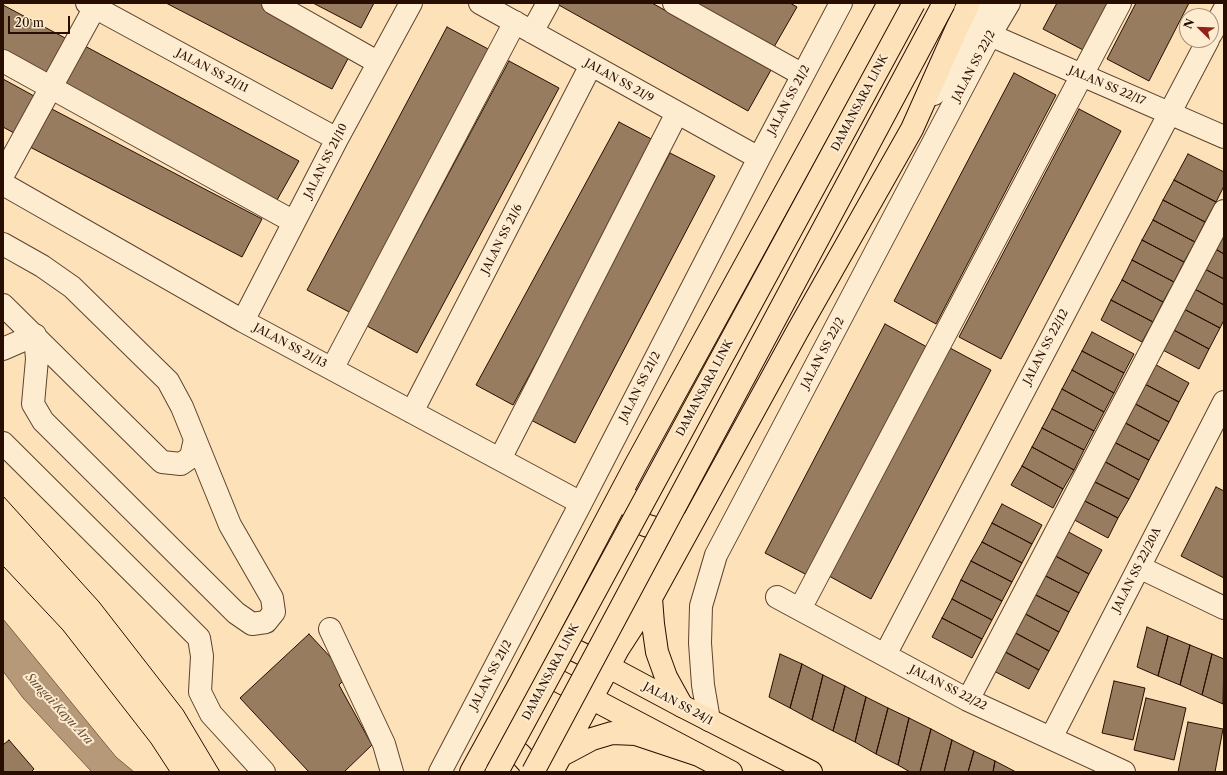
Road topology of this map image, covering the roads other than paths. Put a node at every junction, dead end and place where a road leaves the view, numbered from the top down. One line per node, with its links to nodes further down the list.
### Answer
1 (273, 3): 19 (street)
2 (410, 3): 19 (street, JALAN SS 21/10)
3 (480, 3): 15 (street, JALAN SS 21/9)
4 (548, 3): 15 (street)
5 (674, 3): 21 (street)
6 (841, 3): 21 (street, JALAN SS 21/2)
7 (889, 3): 45 (main road)
8 (914, 3): 69 (main road, DAMANSARA LINK, bridge)
9 (944, 3): 70 (main road, bridge)
10 (969, 3): 26 (main road)
11 (990, 3): 26 (street)
12 (1009, 3): 16 (street, JALAN SS 22/2)
13 (1120, 3): 22 (street)
14 (91, 5): 23 (street); 28 (street, JALAN SS 21/11)
15 (523, 27): 20 (street, JALAN SS 21/9); 39 (street)
16 (990, 36): 22 (street, JALAN SS 22/17); 61 (street, JALAN SS 22/2)
17 (1205, 48): 25 (street, JALAN SS 22/12)
18 (3, 62): 23 (street)
19 (377, 62): 28 (street, JALAN SS 21/10)
20 (591, 65): 24 (street, JALAN SS 21/9); 41 (street, JALAN SS 21/6)
21 (803, 75): 29 (street, JALAN SS 21/2)
22 (1081, 75): 25 (street, JALAN SS 22/17); 52 (street)
23 (50, 88): 30 (street); 33 (street)
24 (677, 113): 29 (street, JALAN SS 21/9); 44 (street)
25 (1170, 113): 27 (street, JALAN SS 22/17); 55 (street, JALAN SS 22/12)
26 (912, 129): 46 (main road)
27 (1224, 137)
28 (337, 138): 33 (street, JALAN SS 21/10)
29 (758, 158): 47 (street, JALAN SS 21/2)
30 (3, 175)
31 (3, 184): 36 (street, JALAN SS 21/13)
32 (1224, 211): 59 (street)
33 (294, 222): 36 (street, JALAN SS 21/10)
34 (3, 244): 42 (street)
35 (3, 305): 37 (street)
36 (243, 321): 39 (street, JALAN SS 21/13)
37 (35, 335): 38 (street); 42 (street); 42 (street)
38 (3, 349)
39 (332, 369): 41 (street, JALAN SS 21/13)
40 (1224, 402): 48 (street, JALAN SS 22/20A)
41 (412, 412): 44 (street, JALAN SS 21/13)
42 (195, 439)
43 (3, 443): 66 (street)
44 (500, 459): 47 (street, JALAN SS 21/13)
45 (635, 466): 46 (main road); 54 (main road)
46 (705, 502): 50 (main road)
47 (581, 503): 68 (street, JALAN SS 21/2)
48 (1139, 567): 51 (street); 62 (street, JALAN SS 22/20A)
49 (777, 597): 52 (street, JALAN SS 22/22)
50 (651, 598): 57 (main road); 60 (main road)
51 (1224, 608)
52 (800, 609): 55 (street, JALAN SS 22/22)
53 (330, 629): 67 (street)
54 (545, 636): 56 (main road); 57 (main road, JALAN SS 24/1)
55 (885, 655): 59 (street, JALAN SS 22/22)
56 (530, 666): 58 (main road); 65 (main road)
57 (609, 667): 58 (main road); 60 (main road, JALAN SS 24/1)
58 (592, 698): 63 (main road); 64 (main road)
59 (968, 700): 62 (street, JALAN SS 22/22)
60 (682, 706): 61 (main road, JALAN SS 24/1)
61 (709, 720): 72 (main road, JALAN SS 24/1)
62 (1051, 738): 73 (street, JALAN SS 22/22)
63 (696, 754): 64 (main road); 71 (main road)
64 (557, 763)
65 (475, 765): 70 (main road)
66 (264, 772)
67 (392, 772)
68 (440, 772)
69 (497, 772)
70 (533, 772)
71 (731, 772)
72 (811, 772)
73 (1124, 772)

